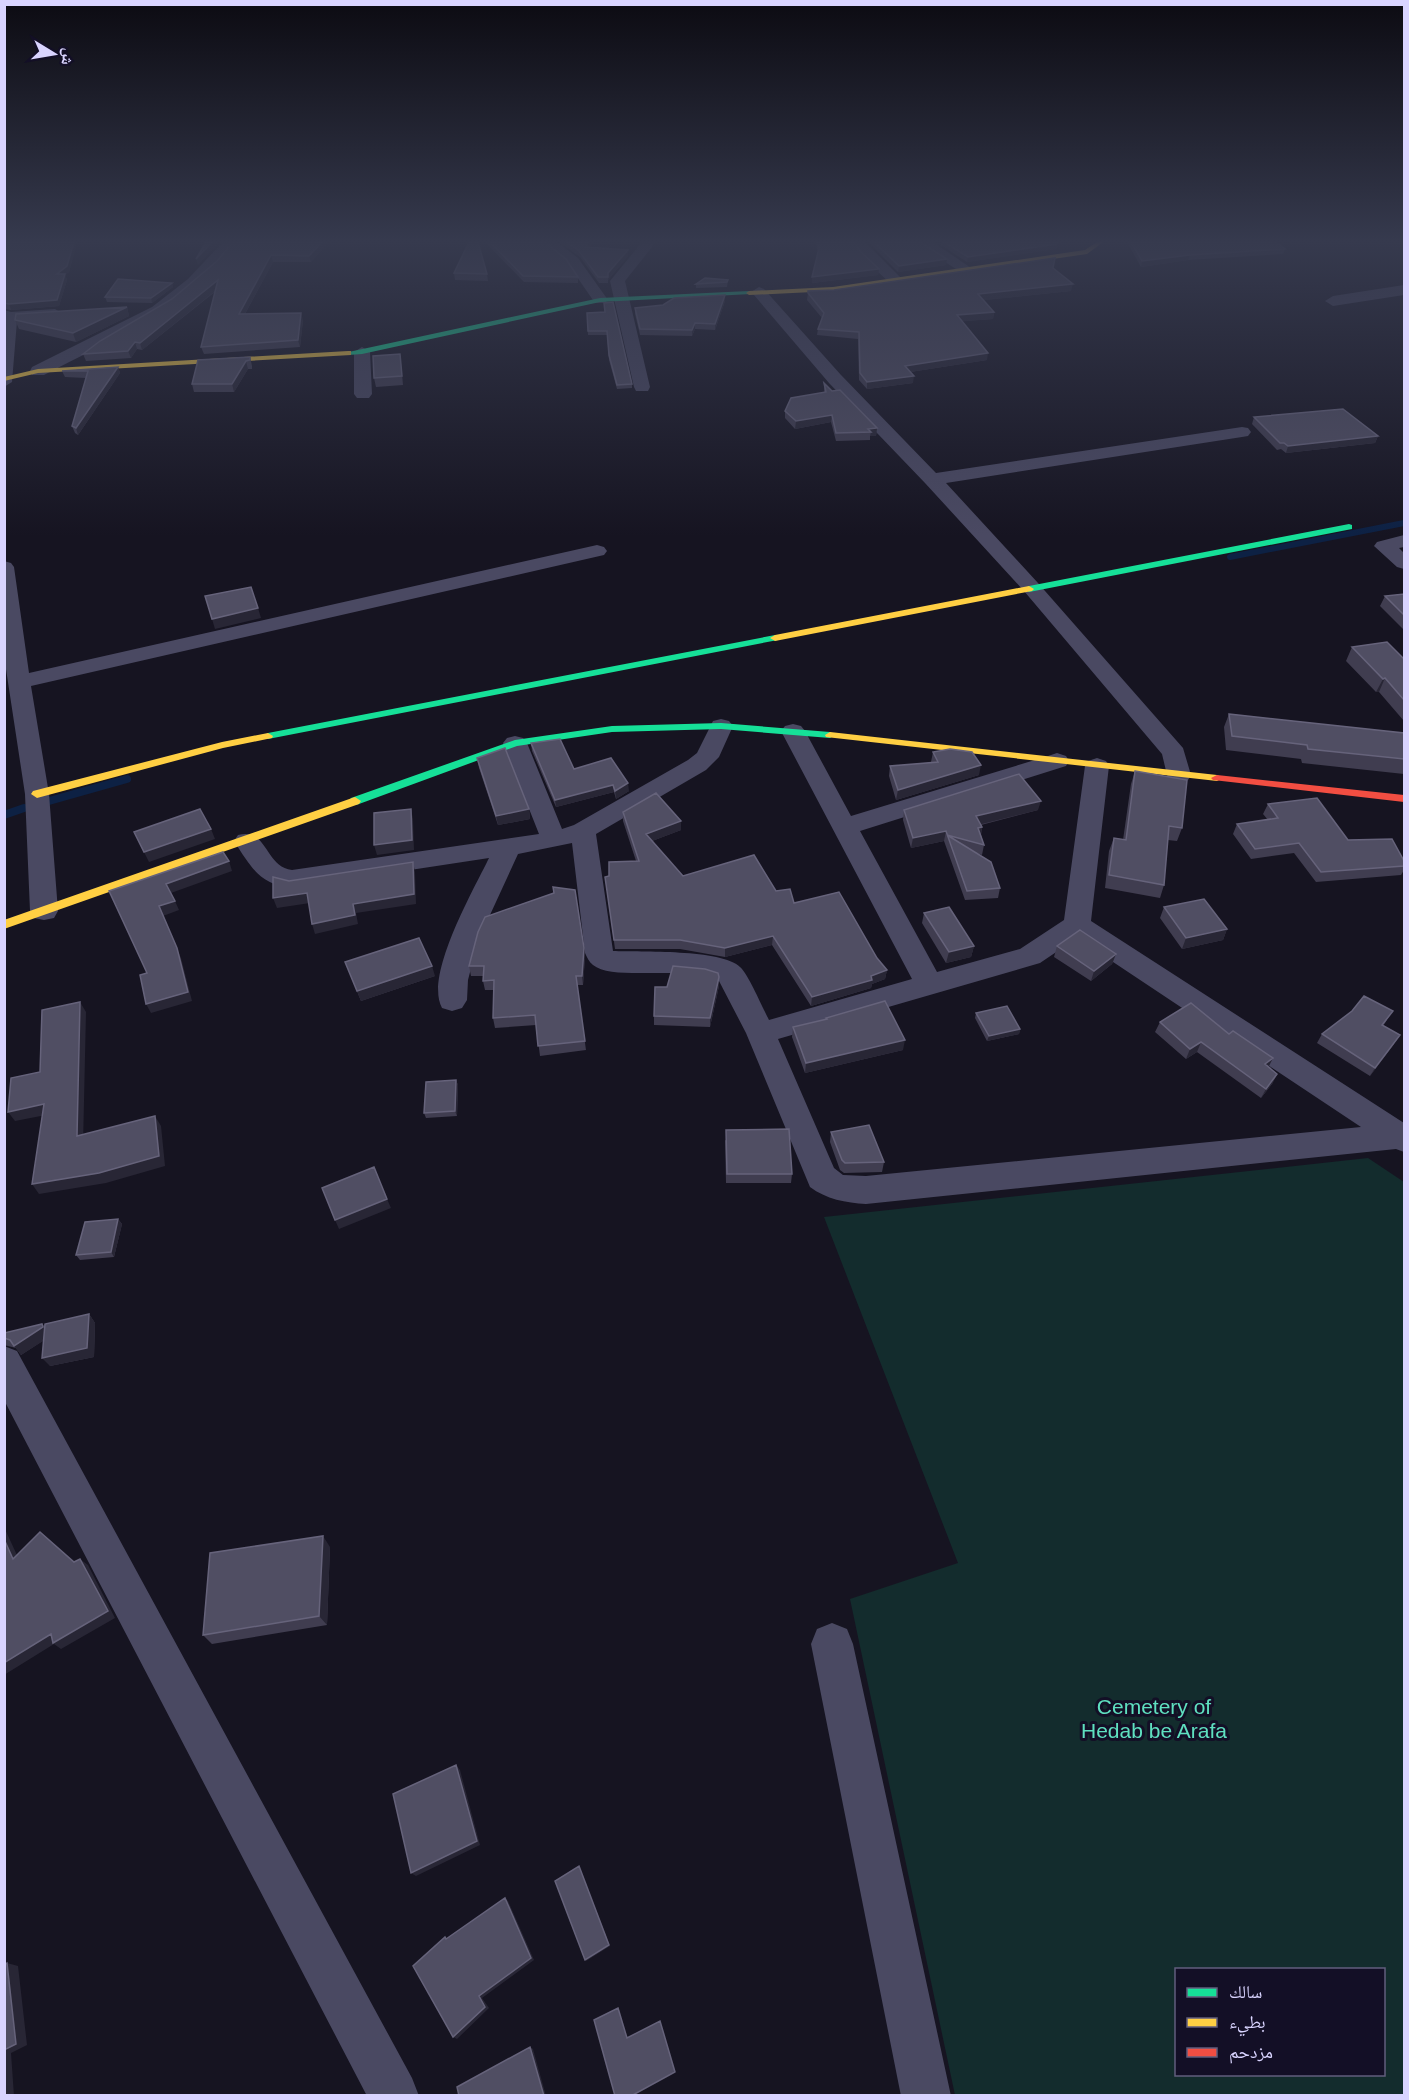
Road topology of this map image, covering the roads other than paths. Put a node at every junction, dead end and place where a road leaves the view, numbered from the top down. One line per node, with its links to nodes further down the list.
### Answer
1 (6, 340): 8 (street)
2 (98, 340): 7 (street)
3 (417, 340): 6 (street)
4 (630, 340): 9 (street)
5 (801, 340): 12 (street)
6 (362, 352): 7 (street); 10 (street)
7 (38, 371): 8 (street)
8 (5, 380)
9 (642, 387)
10 (363, 394)
11 (1242, 432): 12 (street)
12 (932, 479): 18 (street)
13 (1349, 527): 18 (street)
14 (1404, 542): 16 (street)
15 (597, 551): 19 (street)
16 (1404, 563)
17 (4, 567): 19 (street)
18 (1031, 587): 25 (street); 26 (street)
19 (19, 682): 26 (street)
20 (721, 726): 21 (street); 22 (street); 29 (street)
21 (793, 731): 23 (street); 28 (street)
22 (515, 742): 30 (street); 31 (street)
23 (1057, 761): 24 (street); 28 (street)
24 (1097, 766): 25 (street); 35 (street)
25 (1179, 775): 27 (street)
26 (37, 794): 33 (street)
27 (1404, 800)
28 (844, 827): 36 (street)
29 (583, 831): 30 (street); 38 (street)
30 (554, 840): 32 (street)
31 (248, 841): 32 (street); 33 (street)
32 (508, 847): 37 (street)
33 (44, 911): 34 (street)
34 (4, 925)
35 (1077, 925): 36 (street); 39 (street)
36 (930, 986): 38 (street)
37 (452, 1000)
38 (761, 1033): 39 (street)
39 (1403, 1138)
40 (4, 1363): 42 (street)
41 (832, 1644): 43 (street)
42 (394, 2096)
43 (926, 2096)

